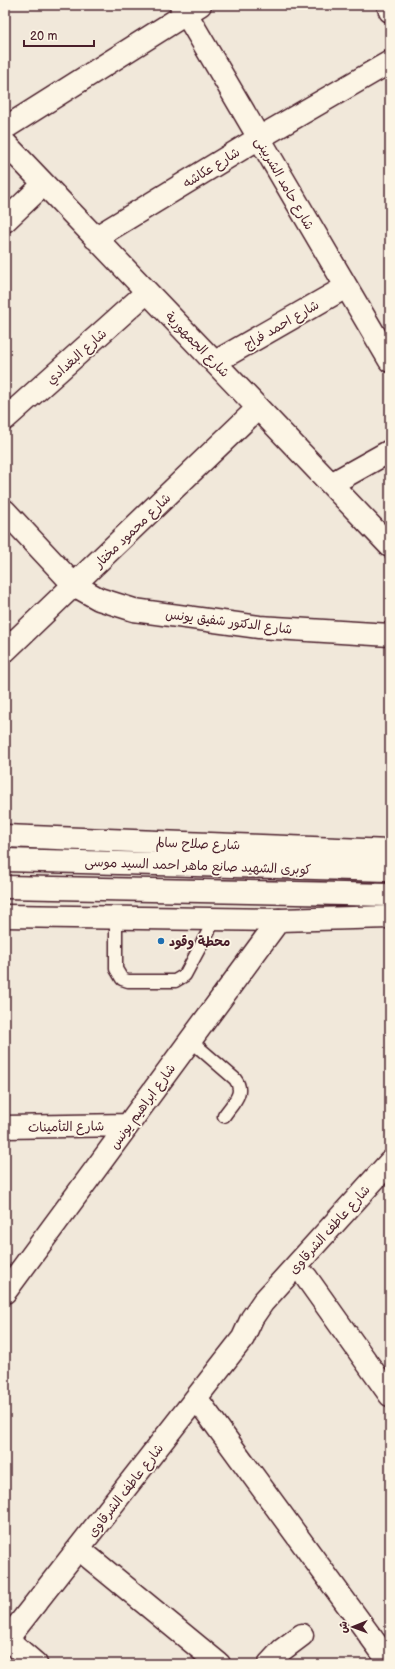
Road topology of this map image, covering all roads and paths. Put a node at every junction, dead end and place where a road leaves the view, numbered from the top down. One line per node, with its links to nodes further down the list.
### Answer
1 (388, 5): 3 (street)
2 (189, 8): 5 (street); 6 (street, شارع حامد الشربينى)
3 (390, 11)
4 (390, 62): 6 (street, شارع عكاشه)
5 (5, 128)
6 (258, 138): 10 (street, شارع عكاشه); 11 (street, شارع حامد الشربينى)
7 (5, 143): 8 (street, شارع الجمهورية)
8 (44, 184): 9 (street); 10 (street, شارع الجمهورية)
9 (5, 221)
10 (95, 238): 12 (street, شارع الجمهورية)
11 (346, 286): 13 (street, شارع حامد الشربينى); 14 (street, شارع احمد فراج)
12 (148, 292): 14 (street, شارع الجمهورية); 16 (street, شارع البغدادي)
13 (390, 361)
14 (215, 362): 15 (street, شارع الجمهورية)
15 (258, 408): 18 (street, شارع الجمهورية); 21 (street, شارع محمود مختار)
16 (5, 419)
17 (390, 451): 18 (street)
18 (331, 484): 20 (street, شارع الجمهورية)
19 (5, 511): 21 (street, شارع الدكتور شفيق يونس)
20 (390, 546)
21 (74, 585): 22 (street, شارع الدكتور شفيق يونس); 23 (street, شارع محمود مختار)
22 (390, 635)
23 (5, 651)
24 (5, 836): 25 (street, شارع صلاح سالم)
25 (390, 851)
26 (5, 860): 27 (street, كوبرى الشهيد صانع ماهر احمد السيد موسى)
27 (390, 870)
28 (5, 887): 29 (street, كوبرى الشهيد صانع ماهر احمد السيد موسى)
29 (390, 895)
30 (5, 916): 32 (street)
31 (390, 917): 34 (street)
32 (116, 918): 33 (street); 33 (lane)
33 (215, 919): 34 (street)
34 (279, 920): 35 (street, شارع ابراهيم يونس)
35 (190, 1040): 36 (lane); 37 (street, شارع ابراهيم يونس)
36 (224, 1116)
37 (128, 1125): 38 (street, شارع التأمينات); 42 (street, شارع ابراهيم يونس)
38 (5, 1127)
39 (390, 1162): 43 (street, شارع عاطف الشرقاوى)
40 (390, 1181): 41 (street, شارع عاطف الشرقاوى)
41 (306, 1277): 43 (street, شارع عاطف الشرقاوى); 44 (street)
42 (5, 1292)
43 (243, 1338): 45 (street, شارع عاطف الشرقاوى)
44 (390, 1395)
45 (197, 1399): 46 (street, شارع عاطف الشرقاوى); 49 (street)
46 (79, 1549): 48 (street, شارع عاطف الشرقاوى); 51 (street)
47 (302, 1635): 52 (street)
48 (6, 1640): 50 (street)
49 (390, 1663)
50 (36, 1664)
51 (219, 1664)
52 (269, 1664)

